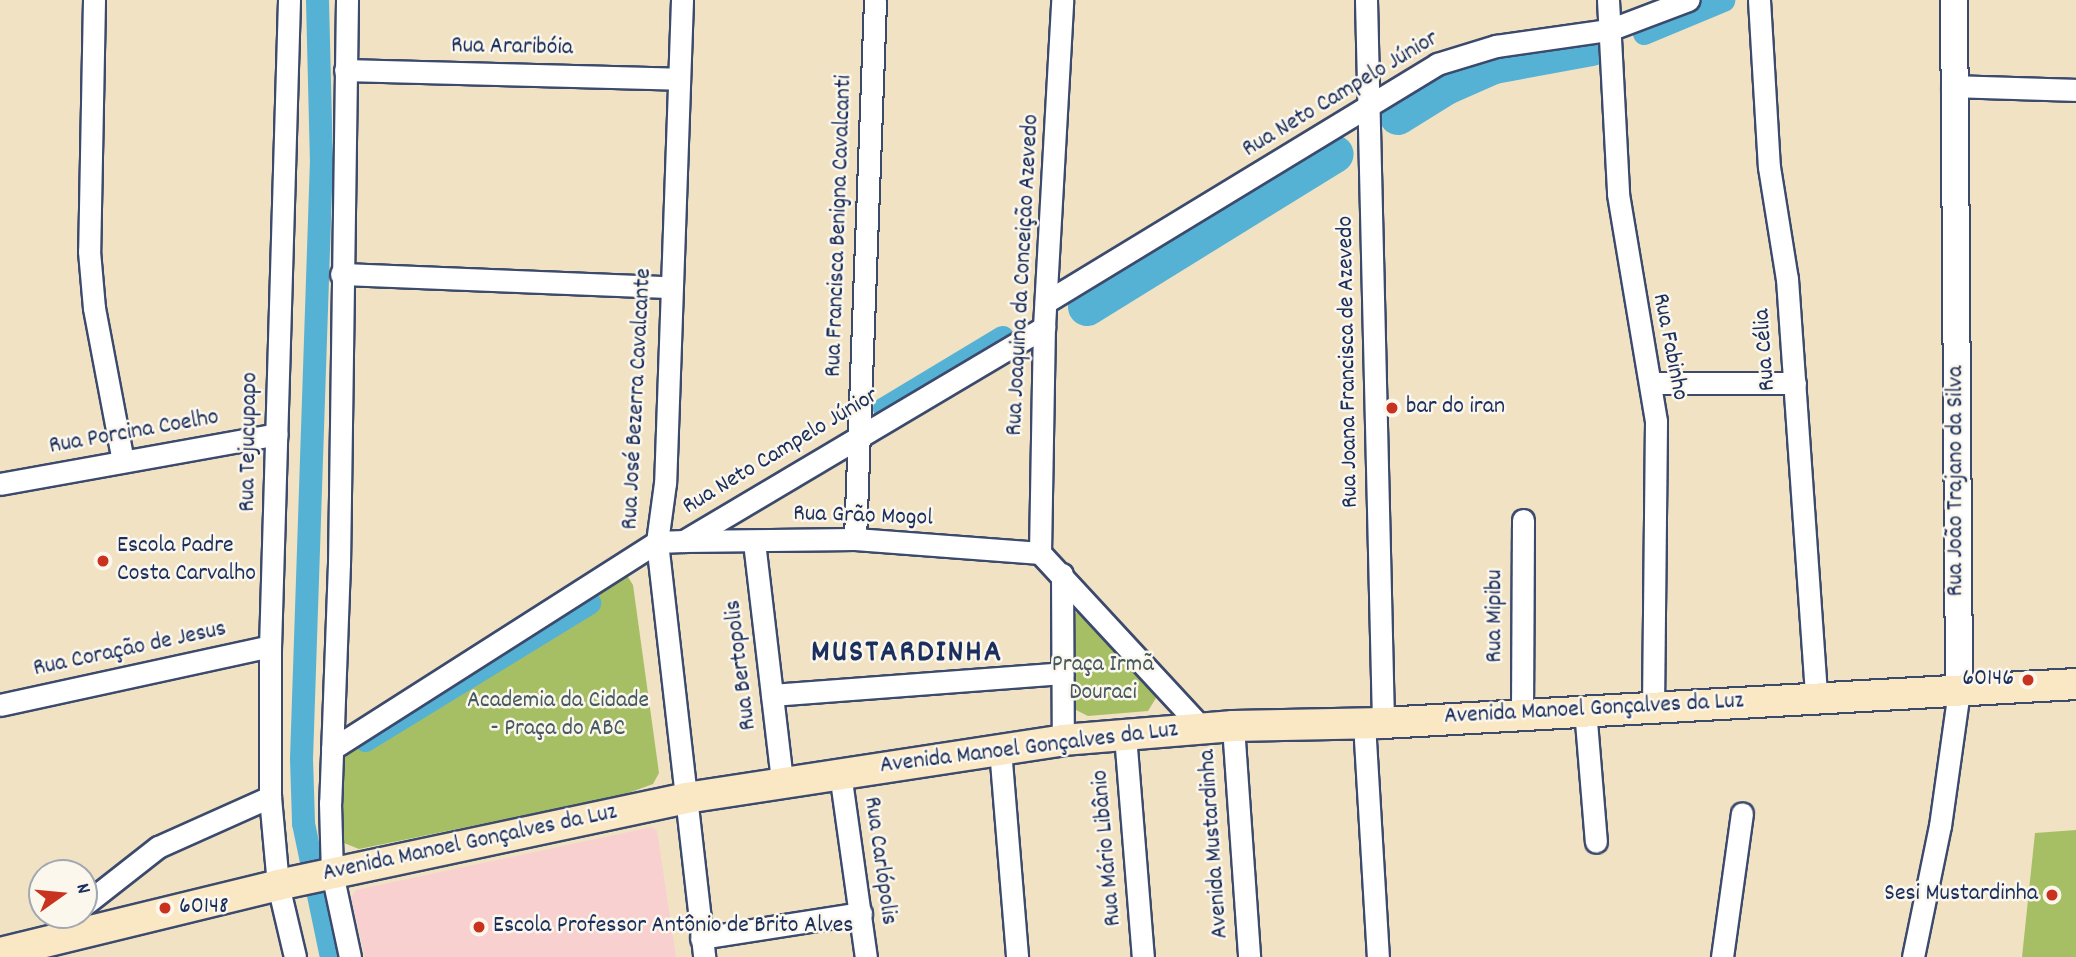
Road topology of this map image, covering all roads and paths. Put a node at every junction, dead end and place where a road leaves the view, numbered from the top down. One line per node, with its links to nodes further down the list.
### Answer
1 (94, 0): 26 (street)
2 (289, 0): 24 (street, Rua Tejucupapo)
3 (347, 0): 13 (street)
4 (682, 0): 14 (street, Rua José Bezerra Cavalcante)
5 (875, 0): 25 (street, Rua Francisca Benigna Cavalcanti)
6 (1062, 0): 20 (street, Rua Joaquina da Conceição Azevedo)
7 (1366, 0): 17 (street, Rua Joana Francisca de Azevedo)
8 (1608, 0): 12 (street, Rua Fabinho)
9 (1688, 0): 12 (street, Rua Neto Campelo Júnior)
10 (1759, 0): 23 (street, Rua Célia)
11 (1954, 0): 15 (street, Rua João Trajano da Silva)
12 (1609, 30): 17 (street, Rua Neto Campelo Júnior); 22 (street, Rua Fabinho)
13 (345, 70): 14 (street, Rua Araribóia); 18 (street)
14 (678, 79): 19 (street, Rua José Bezerra Cavalcante)
15 (1952, 86): 16 (street); 38 (street, Rua João Trajano da Silva)
16 (2076, 90)
17 (1366, 108): 20 (street, Rua Neto Campelo Júnior); 45 (street, Rua Joana Francisca de Azevedo)
18 (341, 274): 19 (street); 50 (street)
19 (670, 287): 31 (street, Rua José Bezerra Cavalcante)
20 (1046, 302): 21 (street, Rua Joaquina da Conceição Azevedo)
21 (1044, 327): 25 (street, Rua Neto Campelo Júnior); 33 (street, Rua Joaquina da Conceição Azevedo)
22 (1652, 383): 23 (street); 42 (street, Rua Fabinho)
23 (1795, 383): 40 (street, Rua Célia)
24 (277, 434): 26 (street, Rua Porcina Coelho); 35 (street, Rua Tejucupapo)
25 (859, 435): 29 (street, Rua Francisca Benigna Cavalcanti); 30 (street, Rua Neto Campelo Júnior)
26 (123, 461): 27 (street, Rua Porcina Coelho)
27 (0, 484)
28 (1523, 520): 44 (street, Rua Mipibu)
29 (855, 539): 32 (street, Rua Grão Mogol); 33 (street, Rua Grão Mogol)
30 (684, 541): 31 (street, Rua Neto Campelo Júnior); 32 (street, Rua Grão Mogol)
31 (657, 542): 50 (street); 55 (street, Rua José Bezerra Cavalcante)
32 (754, 542): 39 (street, Rua Bertopolis)
33 (1040, 553): 34 (street, Avenida Mustardinha)
34 (1062, 574): 36 (street); 47 (street, Avenida Mustardinha)
35 (270, 646): 41 (street, Rua Coração de Jesus); 54 (street, Rua Tejucupapo)
36 (1062, 673): 39 (street); 49 (street)
37 (2076, 684): 38 (main road, Avenida Manoel Gonçalves da Luz)
38 (1959, 690): 40 (main road, Avenida Manoel Gonçalves da Luz); 74 (street, Rua João Trajano da Silva)
39 (772, 695): 53 (street, Rua Bertopolis)
40 (1816, 697): 42 (main road, Avenida Manoel Gonçalves da Luz)
41 (0, 705)
42 (1653, 705): 43 (main road, Avenida Manoel Gonçalves da Luz)
43 (1585, 709): 44 (main road, Avenida Manoel Gonçalves da Luz); 57 (street)
44 (1522, 713): 45 (main road, Avenida Manoel Gonçalves da Luz)
45 (1373, 723): 46 (main road, Avenida Manoel Gonçalves da Luz); 72 (street, Rua Joana Francisca de Azevedo)
46 (1233, 726): 47 (main road, Avenida Manoel Gonçalves da Luz); 71 (street, Avenida Mustardinha)
47 (1203, 729): 48 (main road, Avenida Manoel Gonçalves da Luz)
48 (1125, 735): 49 (main road, Avenida Manoel Gonçalves da Luz); 70 (street, Rua Mário Libânio)
49 (1063, 740): 51 (main road, Avenida Manoel Gonçalves da Luz)
50 (332, 749): 58 (street)
51 (999, 749): 52 (main road, Avenida Manoel Gonçalves da Luz); 69 (street)
52 (840, 773): 53 (main road, Avenida Manoel Gonçalves da Luz); 61 (street, Rua Carlópolis)
53 (782, 782): 55 (main road, Avenida Manoel Gonçalves da Luz)
54 (270, 797): 59 (street, Rua Tejucupapo); 60 (street)
55 (686, 798): 58 (main road, Avenida Manoel Gonçalves da Luz); 64 (street, Rua José Bezerra Cavalcante)
56 (1742, 813): 73 (street)
57 (1596, 842)
58 (329, 874): 59 (main road, Avenida Manoel Gonçalves da Luz); 67 (street)
59 (283, 884): 63 (main road, Avenida Manoel Gonçalves da Luz); 66 (street, Rua Tejucupapo)
60 (98, 894)
61 (861, 912): 64 (street); 68 (street, Rua Carlópolis)
62 (57, 929): 63 (street)
63 (44, 940): 65 (main road, Avenida Manoel Gonçalves da Luz)
64 (702, 948)
65 (0, 953)
66 (295, 957)
67 (350, 957)
68 (866, 957)
69 (1017, 957)
70 (1143, 957)
71 (1249, 957)
72 (1378, 957)
73 (1722, 957)
74 (1913, 957)

